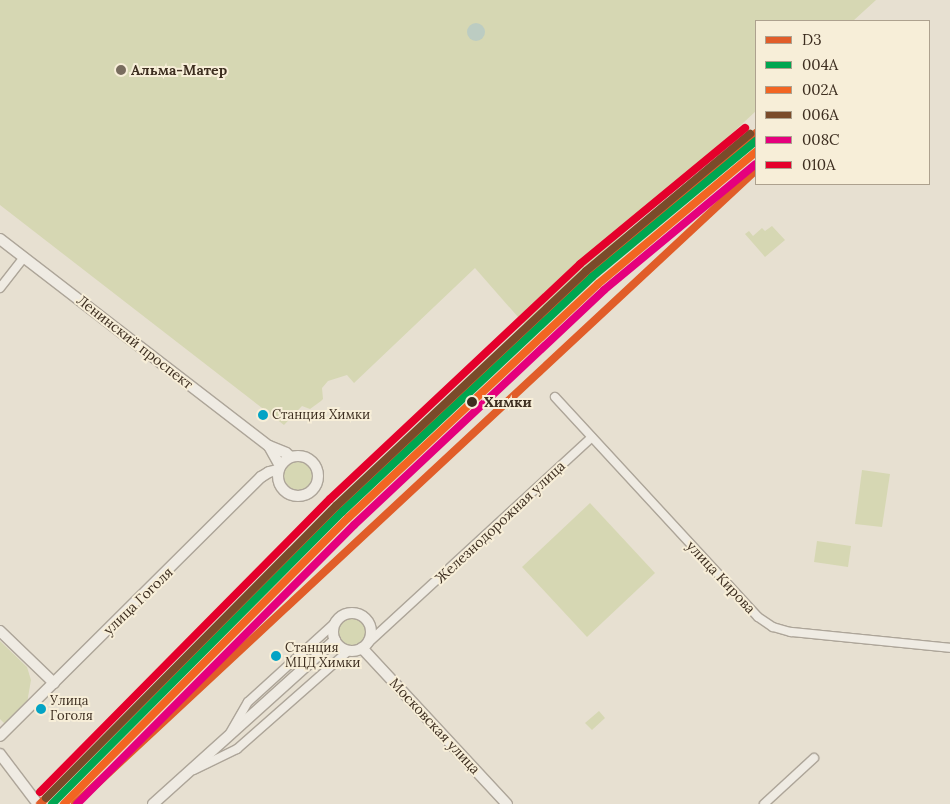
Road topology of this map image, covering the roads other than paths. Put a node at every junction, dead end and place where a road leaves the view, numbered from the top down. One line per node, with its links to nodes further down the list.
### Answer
1 (0, 239): 2 (street, Ленинский проспект)
2 (24, 257): 3 (street); 6 (street, Ленинский проспект)
3 (0, 288)
4 (555, 397): 5 (street)
5 (592, 437): 12 (street, Железнодорожная улица); 13 (street, улица Кирова)
6 (269, 446): 7 (street, Ленинский проспект); 8 (street, Ленинский проспект)
7 (289, 455): 8 (street); 8 (street)
8 (279, 468): 15 (street, улица Гоголя)
9 (337, 621): 11 (street); 12 (street); 17 (street)
10 (0, 631): 15 (street)
11 (335, 640): 14 (street); 17 (street)
12 (365, 646): 14 (street); 23 (street, Московская улица)
13 (950, 648)
14 (348, 651): 20 (street)
15 (54, 683): 16 (street, улица Гоголя)
16 (0, 736)
17 (228, 737): 20 (street)
18 (0, 754): 21 (street)
19 (814, 758): 24 (street)
20 (188, 773): 22 (street)
21 (38, 804)
22 (153, 804)
23 (507, 804)
24 (764, 804)

